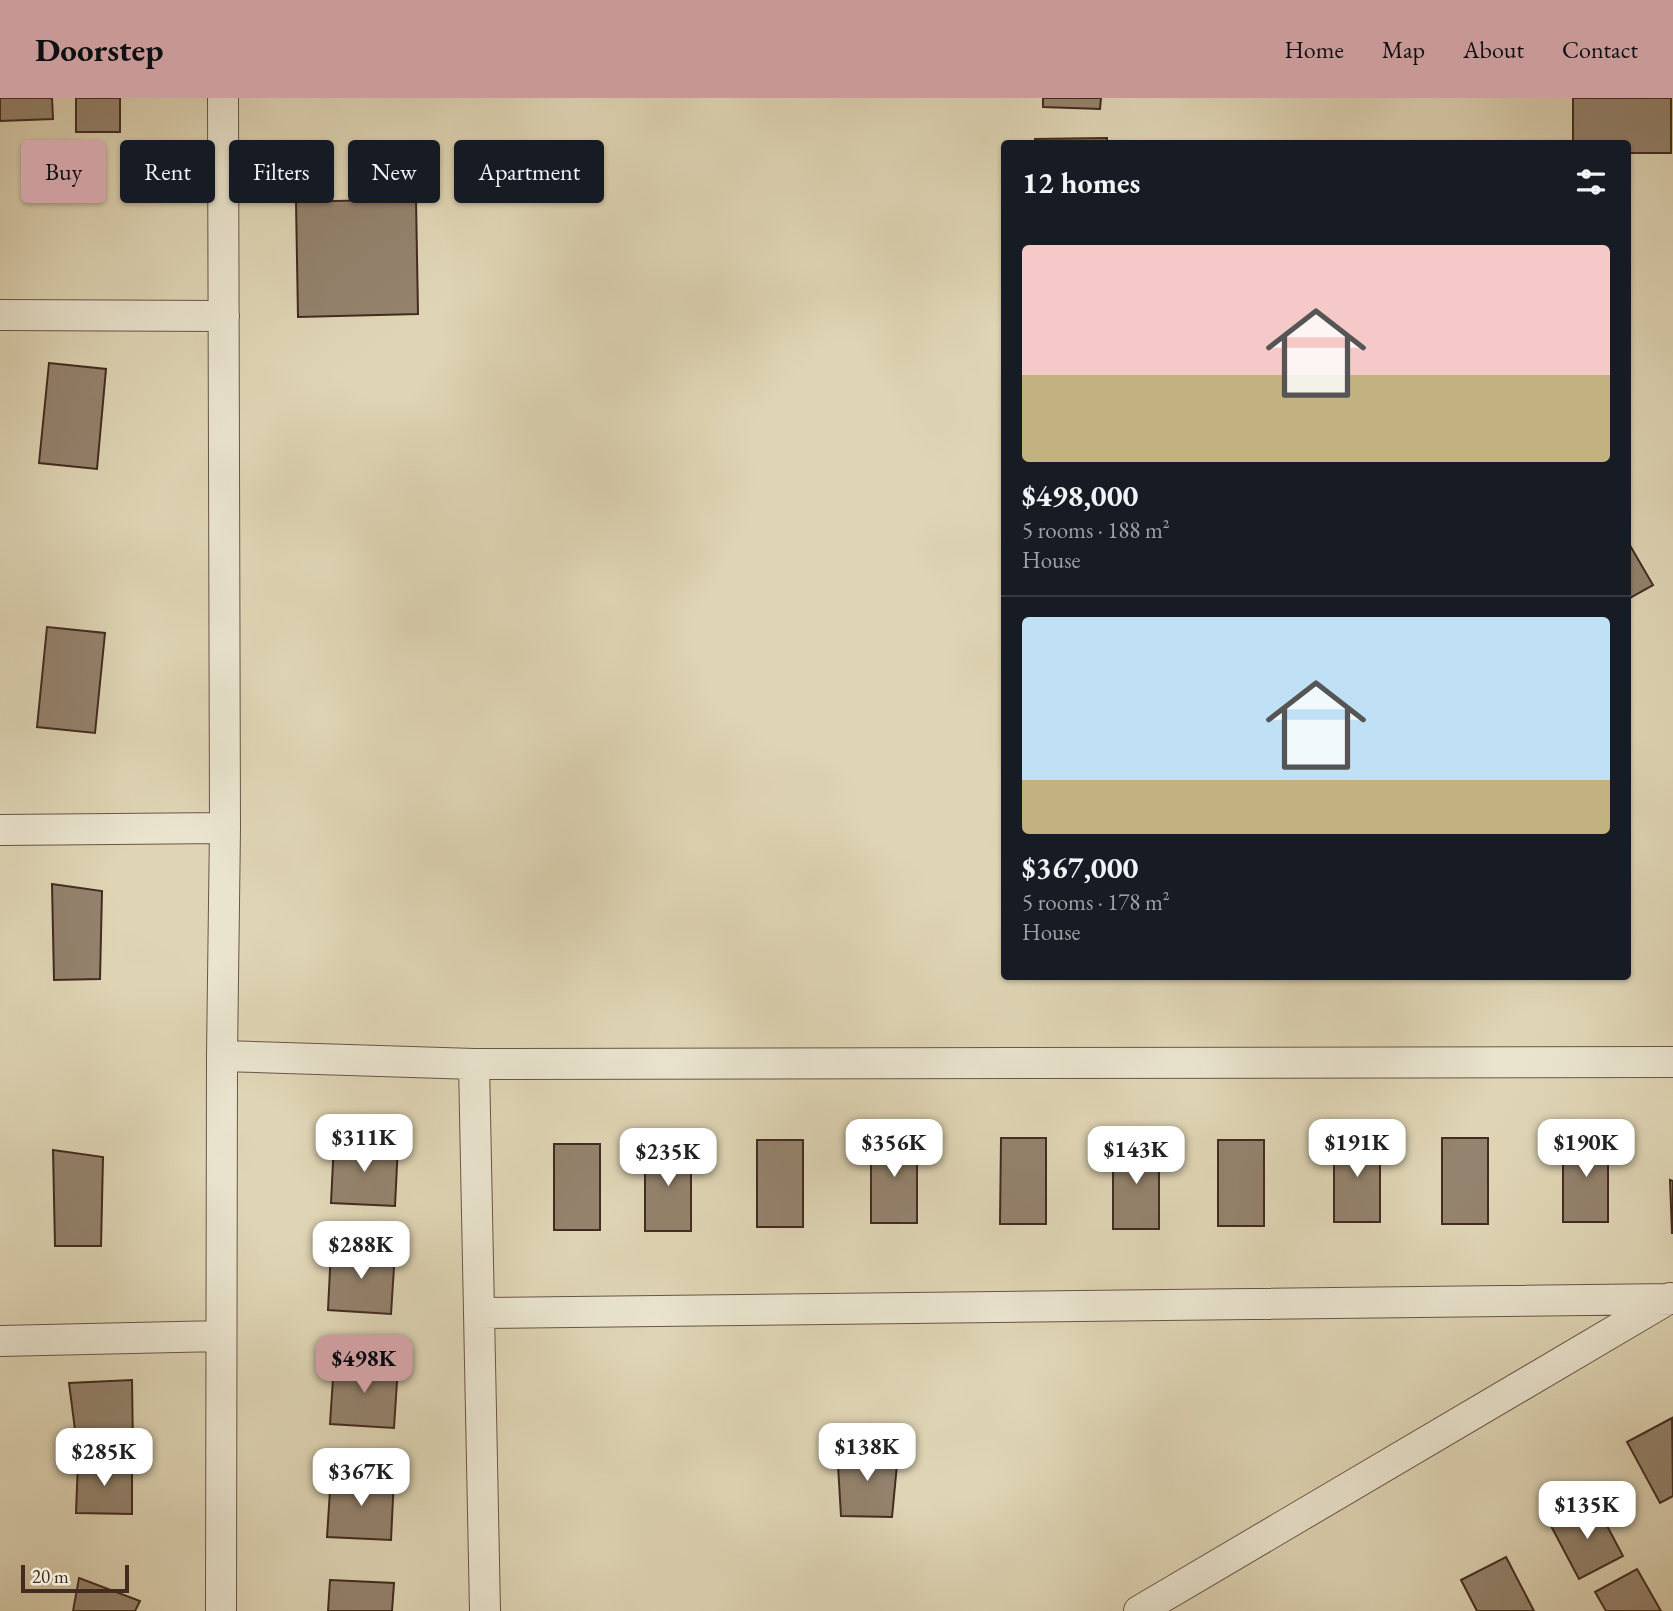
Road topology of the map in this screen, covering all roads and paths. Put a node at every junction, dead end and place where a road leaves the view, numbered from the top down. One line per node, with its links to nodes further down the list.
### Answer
1 (223, 98): 3 (street)
2 (0, 315): 3 (street)
3 (224, 317): 4 (street)
4 (225, 828): 5 (street); 6 (street)
5 (0, 830)
6 (222, 1056): 8 (street); 11 (street)
7 (1673, 1062): 8 (street)
8 (474, 1064): 10 (street)
9 (1672, 1299): 10 (street); 15 (street)
10 (479, 1313): 14 (street)
11 (221, 1336): 12 (street); 13 (street)
12 (0, 1342)
13 (221, 1611)
14 (485, 1611)
15 (1139, 1611)

